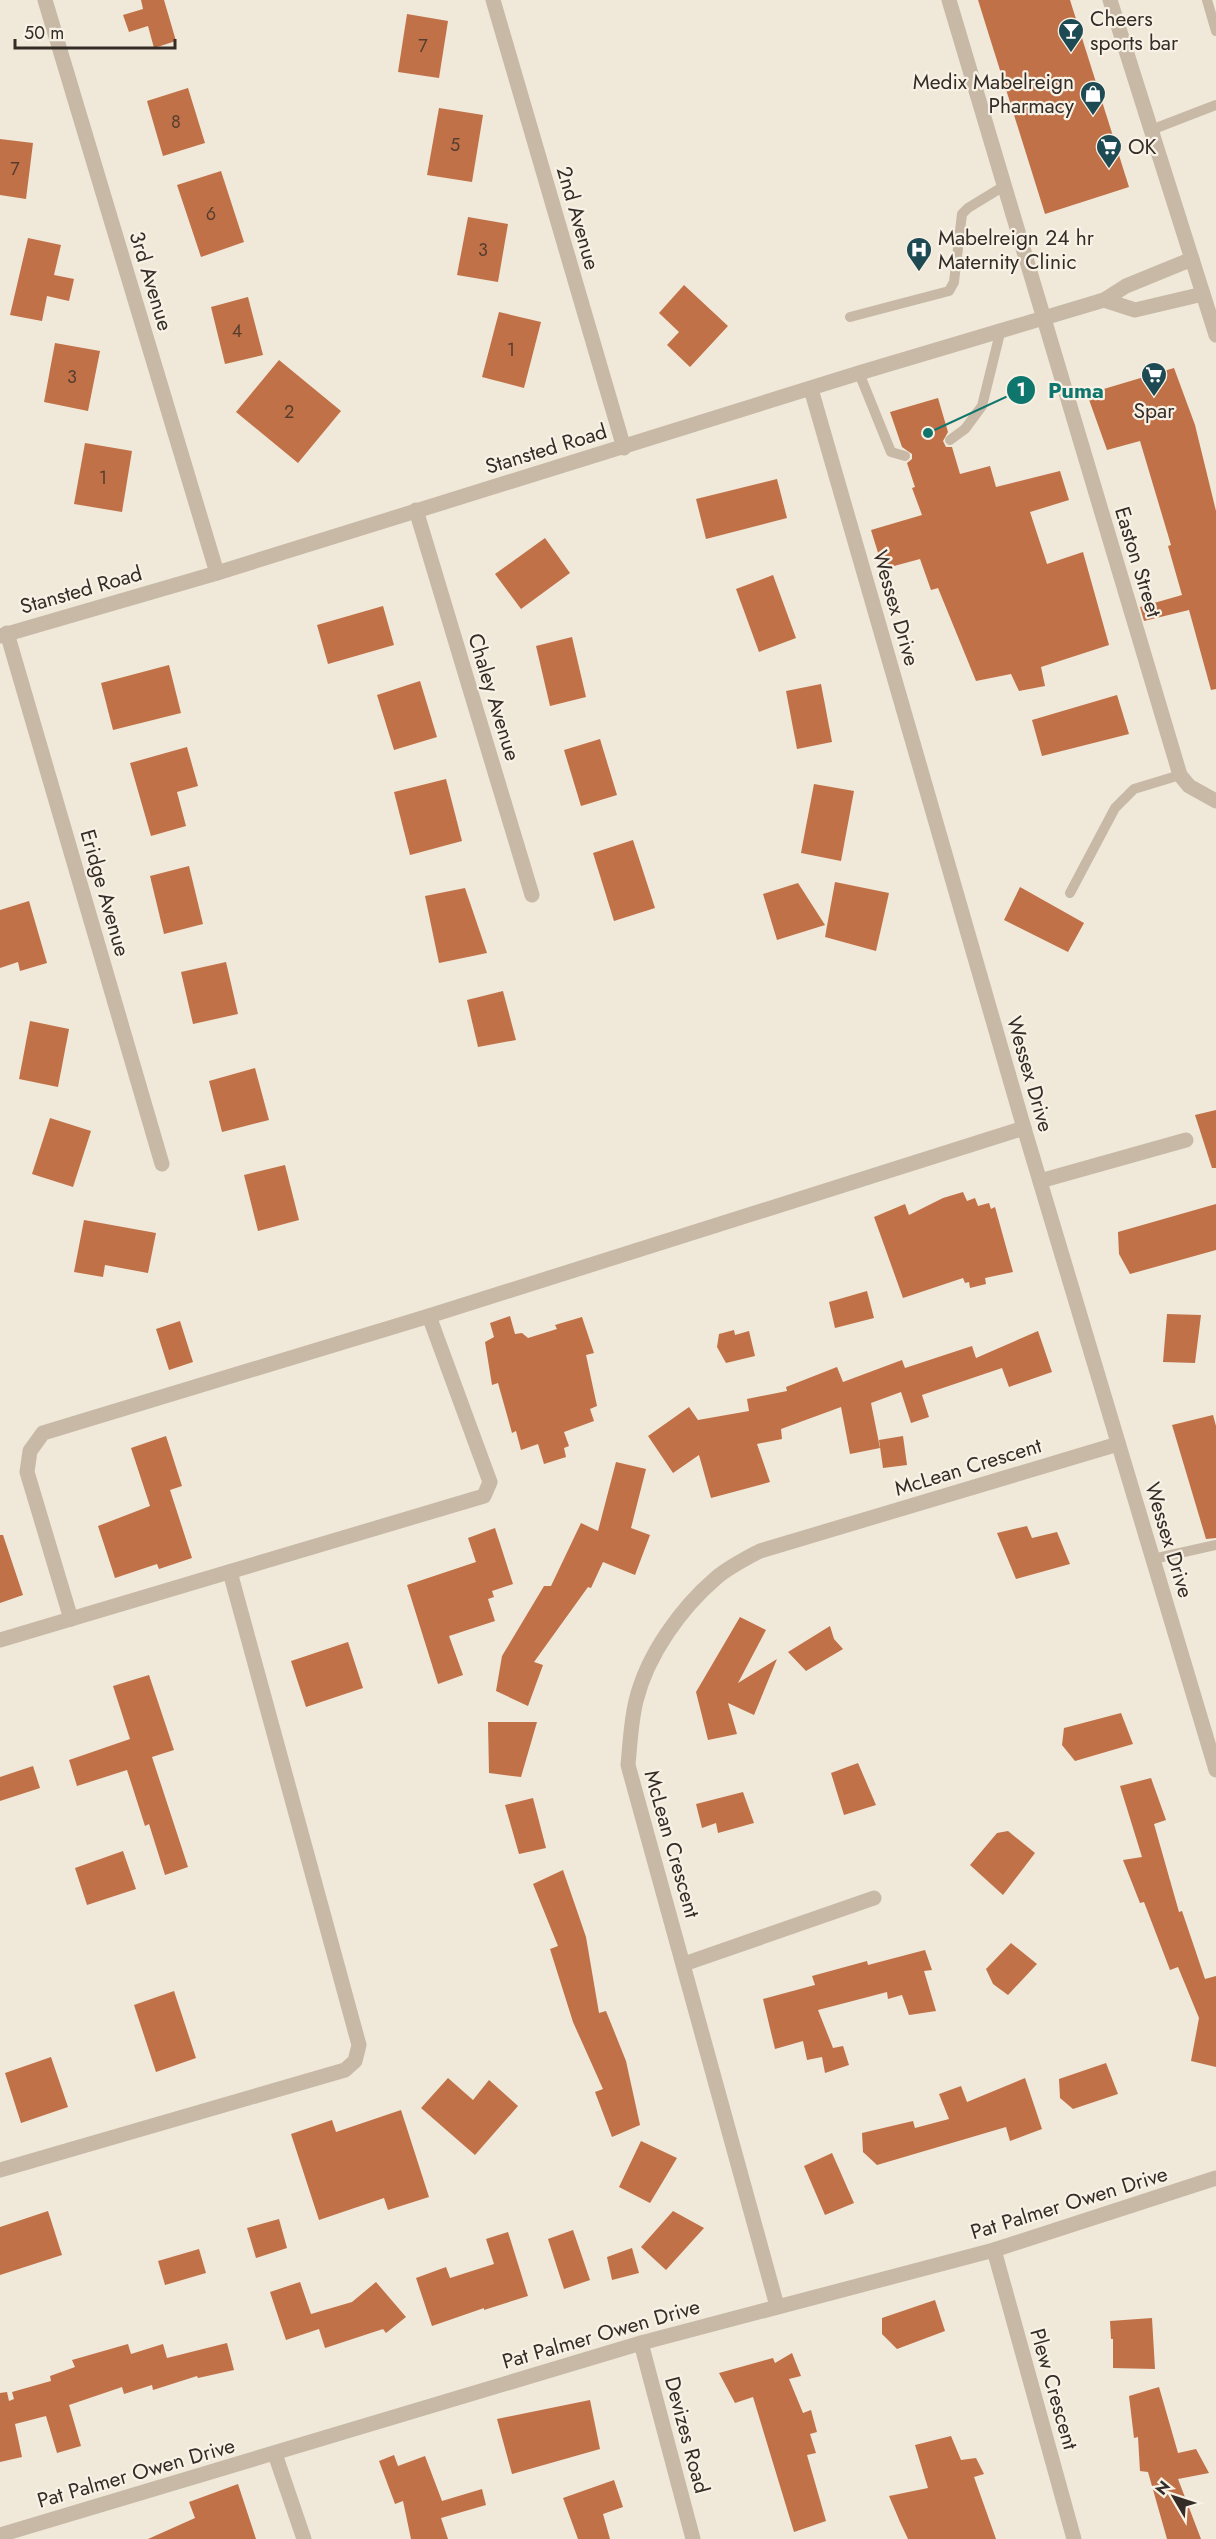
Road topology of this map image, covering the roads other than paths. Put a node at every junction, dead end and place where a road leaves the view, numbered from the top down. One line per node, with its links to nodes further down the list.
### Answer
1 (45, 0): 23 (street, 3rd Avenue)
2 (493, 0): 20 (street, 2nd Avenue)
3 (949, 0): 9 (street, Easton Street)
4 (1110, 0): 8 (street)
5 (1207, 0): 6 (lane)
6 (1216, 32)
7 (1216, 105): 8 (lane)
8 (1151, 130): 10 (street)
9 (1004, 186): 13 (lane); 14 (street, Easton Street)
10 (1192, 259): 11 (street); 12 (street, Stansted Road)
11 (1203, 294): 12 (street); 16 (street)
12 (1104, 300): 14 (street, Stansted Road)
13 (850, 317)
14 (1043, 317): 15 (street, Stansted Road); 25 (street, Easton Street)
15 (1001, 329): 17 (street, Stansted Road); 19 (lane)
16 (1216, 335)
17 (859, 373): 18 (street, Stansted Road); 21 (lane)
18 (811, 389): 20 (street, Stansted Road); 29 (street, Wessex Drive)
19 (950, 440)
20 (624, 448): 22 (street, Stansted Road)
21 (905, 456)
22 (416, 510): 23 (street, Stansted Road); 28 (street, Chaley Avenue)
23 (217, 573): 24 (street, Stansted Road)
24 (4, 635): 31 (street, Eridge Avenue)
25 (1180, 775): 26 (street); 27 (lane)
26 (1216, 801)
27 (1070, 893)
28 (532, 895)
29 (1024, 1128): 32 (street, Wessex Drive); 33 (street)
30 (1186, 1140): 32 (street)
31 (162, 1164)
32 (1040, 1181): 34 (street, Wessex Drive)
33 (429, 1316): 37 (street); 38 (street)
34 (1118, 1444): 36 (street, Wessex Drive); 42 (street, McLean Crescent)
35 (1216, 1545): 36 (lane)
36 (1153, 1559): 40 (street, Wessex Drive)
37 (230, 1572): 38 (street); 43 (street)
38 (70, 1619): 39 (street)
39 (0, 1640)
40 (1216, 1770)
41 (874, 1898): 42 (street)
42 (684, 1964): 46 (street, McLean Crescent)
43 (0, 2170)
44 (1216, 2178): 45 (street, Pat Palmer Owen Drive)
45 (994, 2250): 46 (street, Pat Palmer Owen Drive); 52 (street, Plew Crescent)
46 (777, 2307): 47 (street, Pat Palmer Owen Drive)
47 (641, 2343): 48 (street, Pat Palmer Owen Drive); 51 (street, Devizes Road)
48 (275, 2454): 49 (street, Pat Palmer Owen Drive); 50 (street)
49 (0, 2535)
50 (304, 2539)
51 (693, 2539)
52 (1074, 2539)

